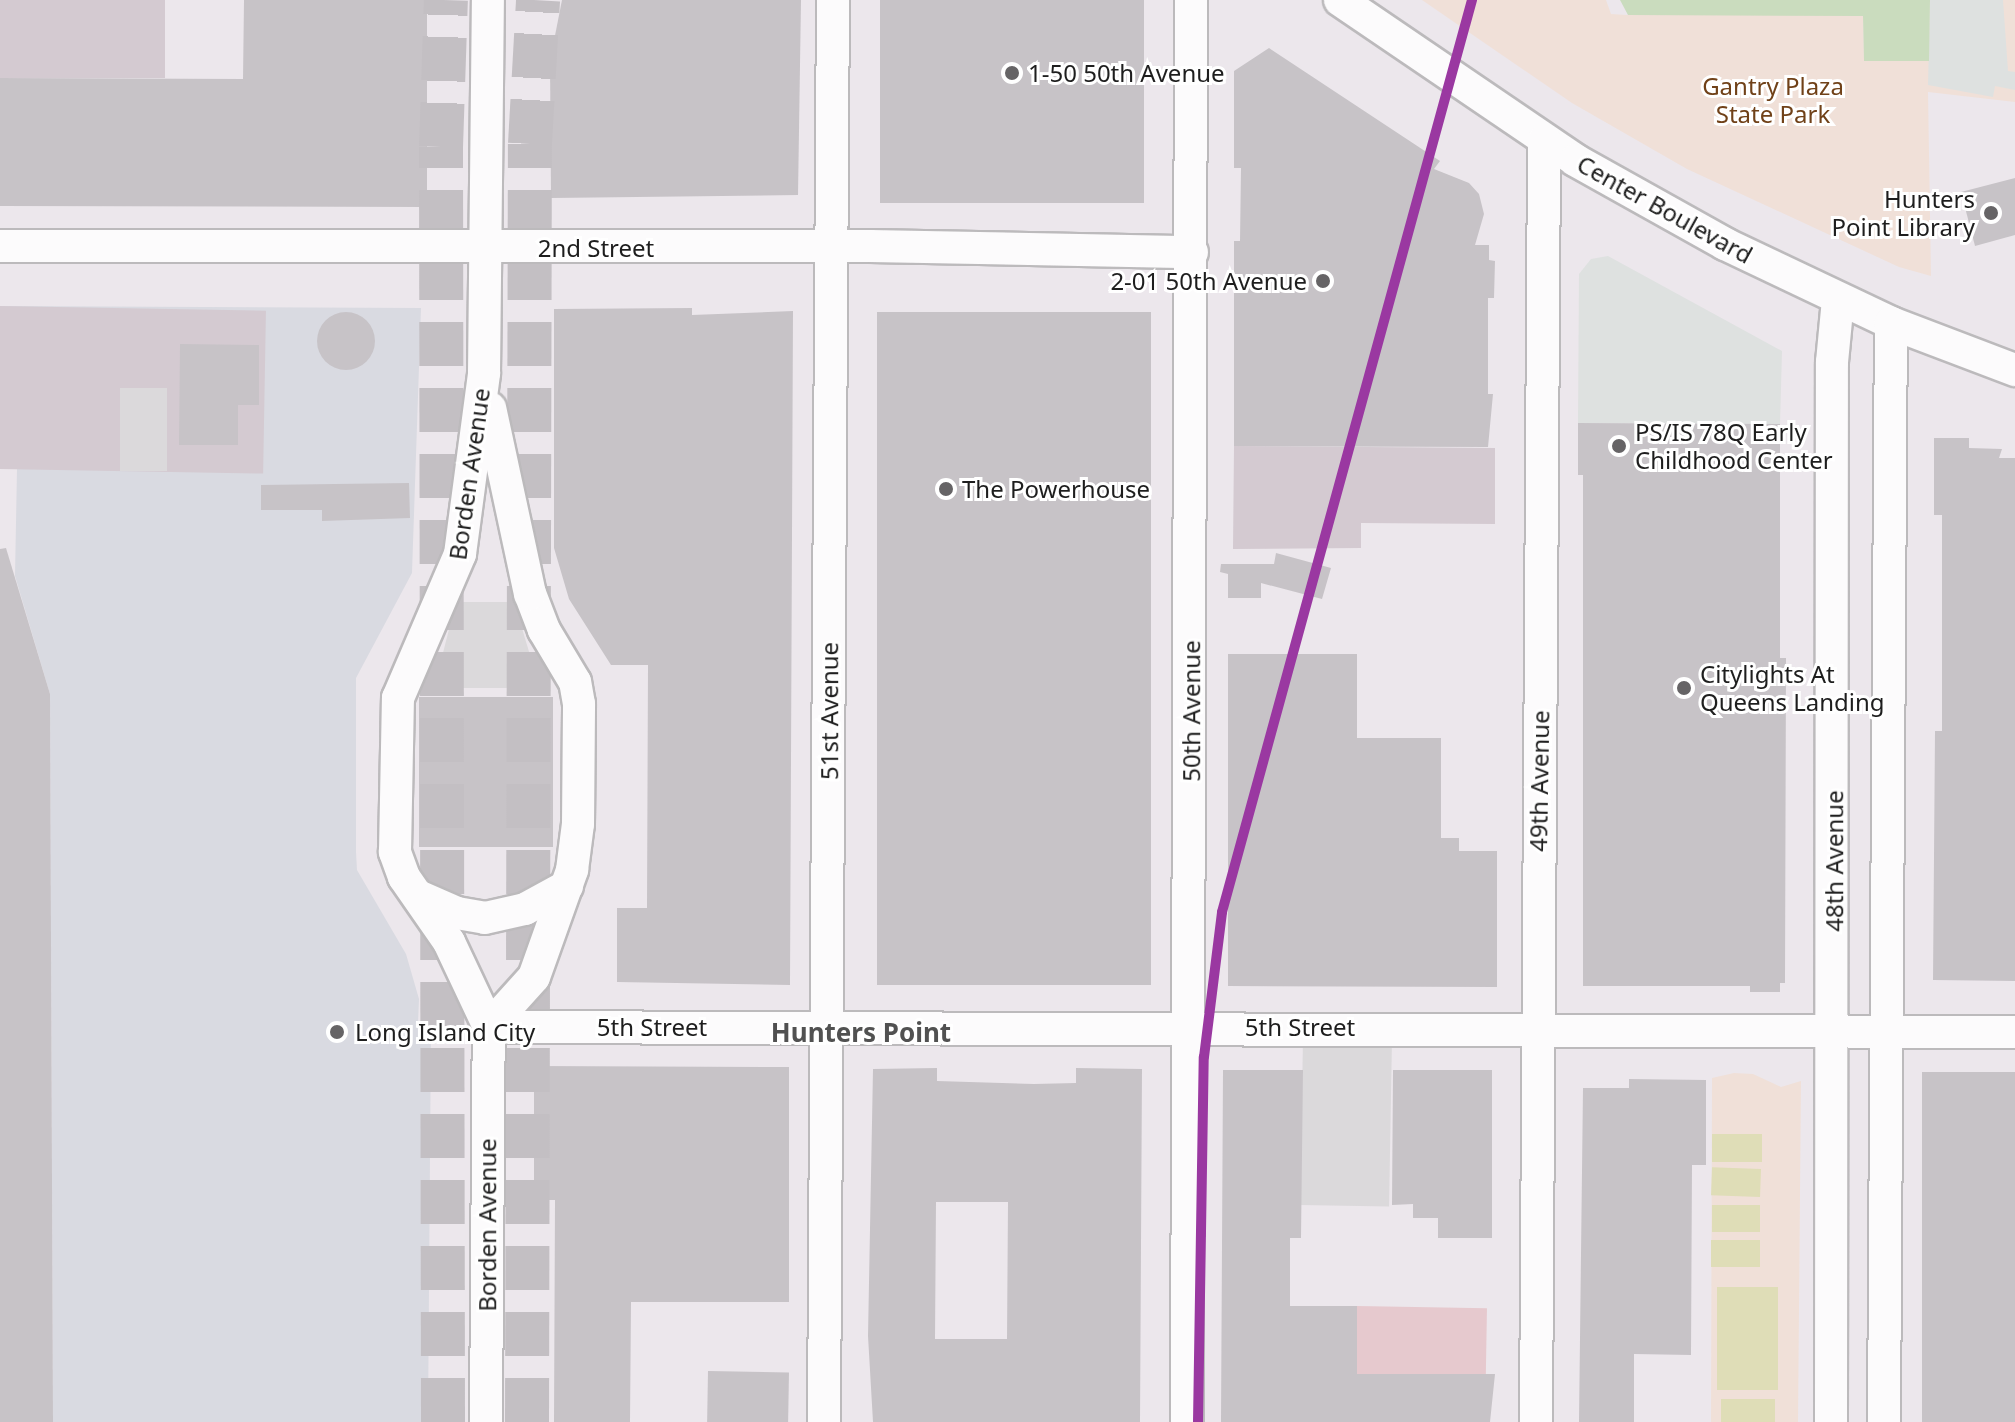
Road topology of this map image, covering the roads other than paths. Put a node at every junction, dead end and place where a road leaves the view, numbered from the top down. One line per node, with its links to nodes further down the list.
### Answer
1 (488, 0): 8 (street, Borden Avenue)
2 (833, 0): 7 (street, 51st Avenue)
3 (1191, 0): 9 (street, 50th Avenue)
4 (1340, 0): 5 (street, Center Boulevard)
5 (1544, 140): 10 (street, Center Boulevard); 19 (street, 49th Avenue)
6 (0, 246): 8 (street, 2nd Street)
7 (832, 246): 8 (street, 2nd Street); 9 (street, 2nd Street); 17 (street, 51st Avenue)
8 (486, 249): 13 (street, Borden Avenue)
9 (1192, 252): 18 (street, 50th Avenue)
10 (1838, 300): 11 (street, Center Boulevard); 20 (street, 48th Avenue)
11 (1891, 323): 12 (street, Center Boulevard); 21 (street)
12 (2015, 370)
13 (484, 373): 14 (street, Borden Avenue); 15 (street, Borden Avenue)
14 (567, 886): 15 (street); 16 (street, Borden Avenue)
15 (415, 894): 16 (street, Borden Avenue)
16 (489, 1027): 17 (street, 5th Street); 23 (street, Borden Avenue)
17 (827, 1027): 18 (street, 5th Street); 24 (street, 51st Avenue)
18 (1191, 1027): 19 (street, 5th Street); 25 (street, 50th Avenue)
19 (1537, 1029): 20 (street, 5th Street); 26 (street, 49th Avenue)
20 (1833, 1031): 21 (street, 5th Street); 27 (street, 48th Avenue)
21 (1886, 1031): 22 (street, 5th Street); 28 (street)
22 (2015, 1032)
23 (486, 1422)
24 (824, 1422)
25 (1187, 1422)
26 (1536, 1422)
27 (1831, 1422)
28 (1884, 1422)

